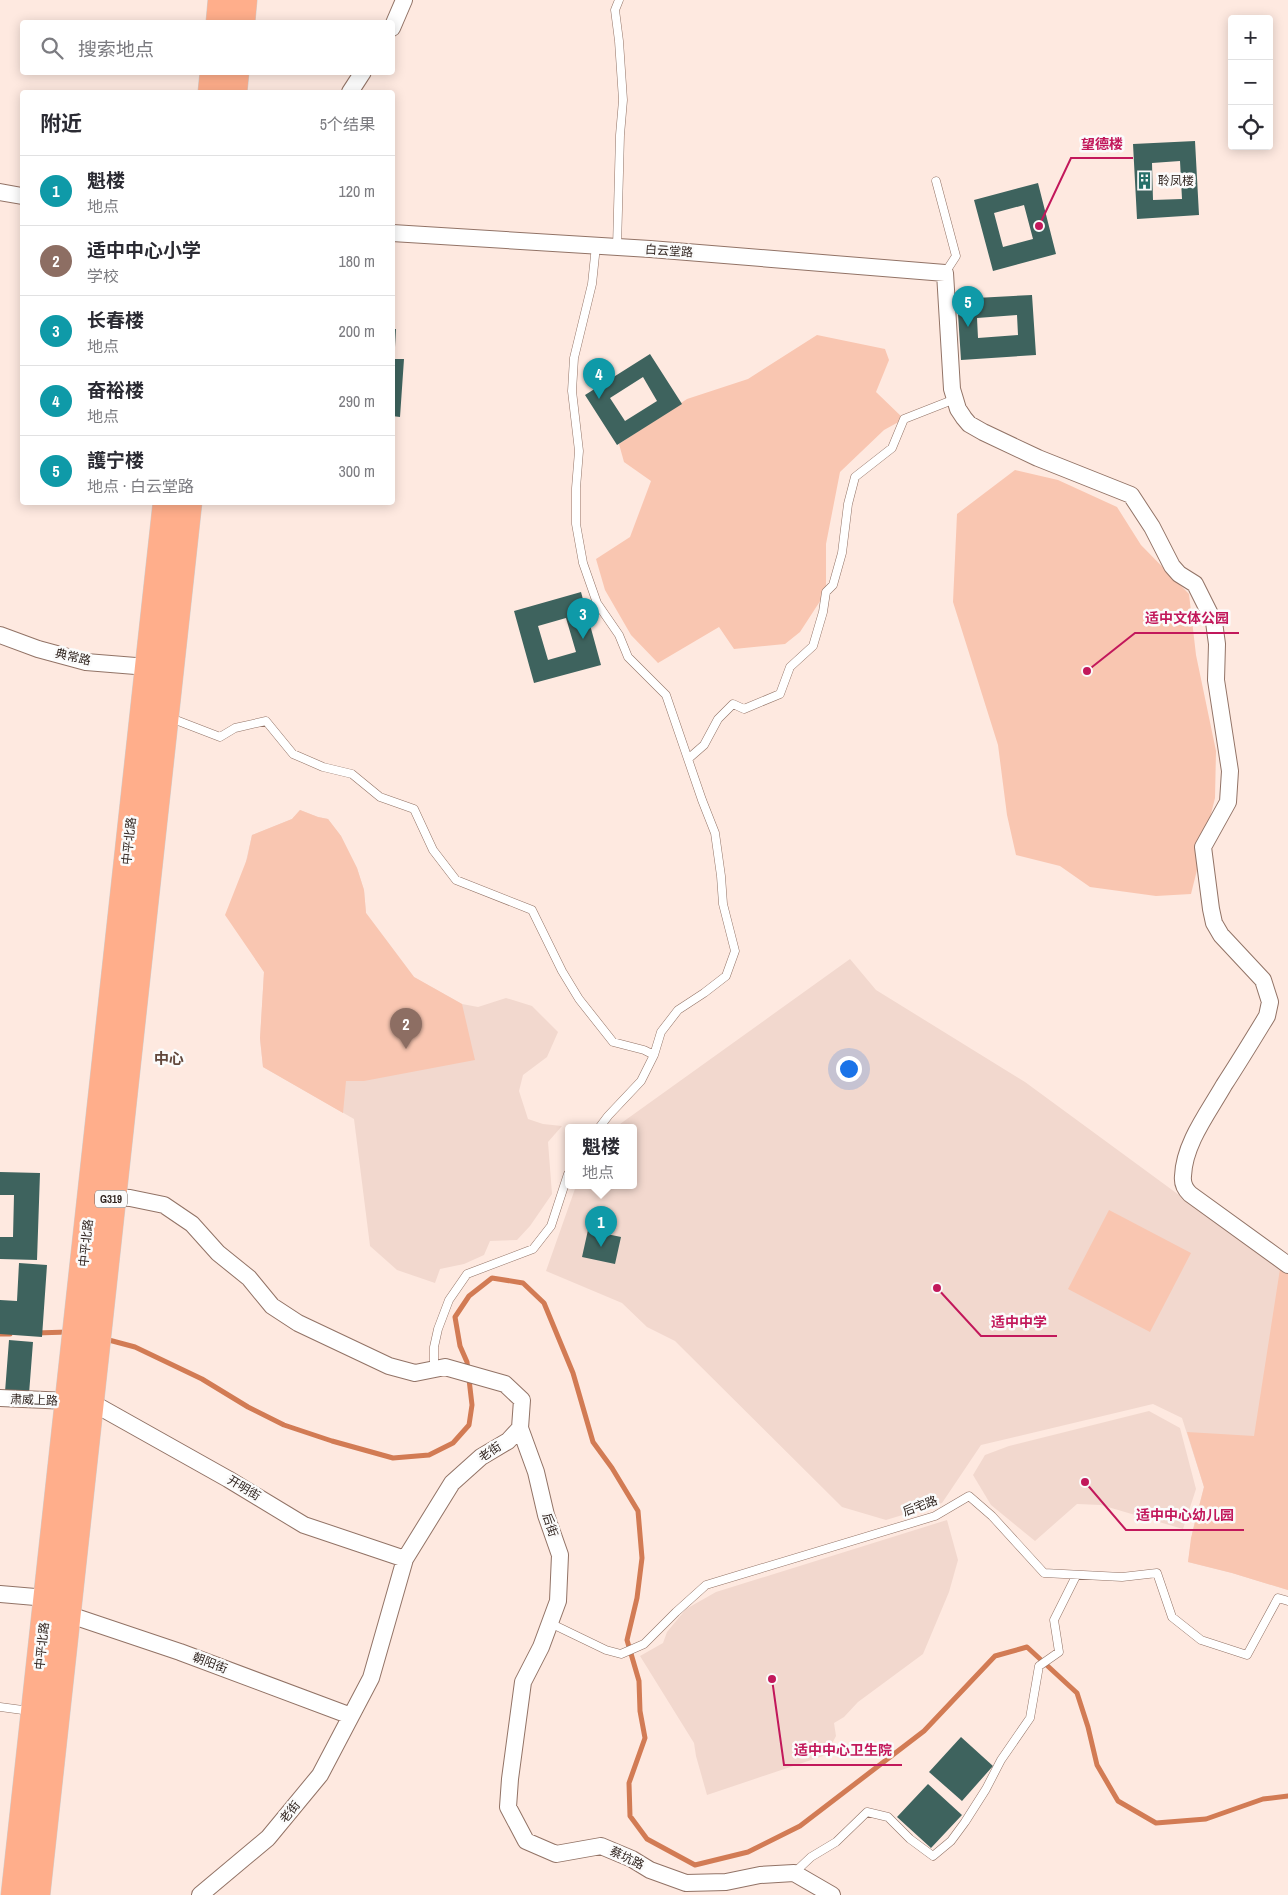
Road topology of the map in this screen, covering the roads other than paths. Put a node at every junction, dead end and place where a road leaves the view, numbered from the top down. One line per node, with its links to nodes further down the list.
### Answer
1 (222, 0): 5 (highway)
2 (243, 0): 6 (highway)
3 (404, 0): 7 (street)
4 (619, 0): 19 (lane)
5 (220, 20)
6 (241, 20)
7 (395, 21)
8 (214, 75): 11 (highway)
9 (235, 75): 12 (highway)
10 (361, 75): 13 (street)
11 (212, 90)
12 (233, 90)
13 (351, 90)
14 (936, 181): 20 (lane)
15 (0, 192): 16 (street)
16 (20, 196)
17 (395, 233): 18 (street, 白云堂路)
18 (596, 246): 19 (street, 白云堂路); 27 (lane)
19 (617, 247): 20 (street, 白云堂路)
20 (946, 273): 21 (street)
21 (954, 399): 27 (lane); 32 (street)
22 (166, 505): 25 (highway, 中平北路 / G319)
23 (188, 505): 26 (highway, G319)
24 (0, 636): 25 (street, 典常路)
25 (148, 667): 35 (highway, 中平北路 / G319)
26 (164, 716): 28 (lane); 31 (highway, G319)
27 (688, 759): 28 (lane)
28 (654, 1055): 29 (lane)
29 (602, 1124)
30 (565, 1183): 33 (lane)
31 (112, 1197): 33 (street); 35 (highway, G319)
32 (1288, 1265)
33 (434, 1369): 36 (street)
34 (0, 1398): 35 (street, 肃威上路)
35 (79, 1401): 37 (street, 开明街); 41 (highway, G319)
36 (520, 1428): 37 (street, 老街); 42 (street, 后街)
37 (405, 1559): 45 (street, 老街)
38 (1076, 1576): 40 (lane, 后宅路); 42 (lane, 后宅路); 46 (lane)
39 (0, 1594): 41 (street, 朝阳街)
40 (1288, 1600)
41 (57, 1606): 44 (highway, 中平北路 / G319); 45 (street, 朝阳街); 48 (highway, G319)
42 (550, 1623): 46 (street, 蔡坑路)
43 (0, 1707): 44 (lane)
44 (35, 1712): 47 (highway, 中平北路 / G319)
45 (351, 1716): 49 (street, 老街)
46 (794, 1873): 50 (street)
47 (15, 1895)
48 (36, 1895)
49 (200, 1895)
50 (832, 1895)

